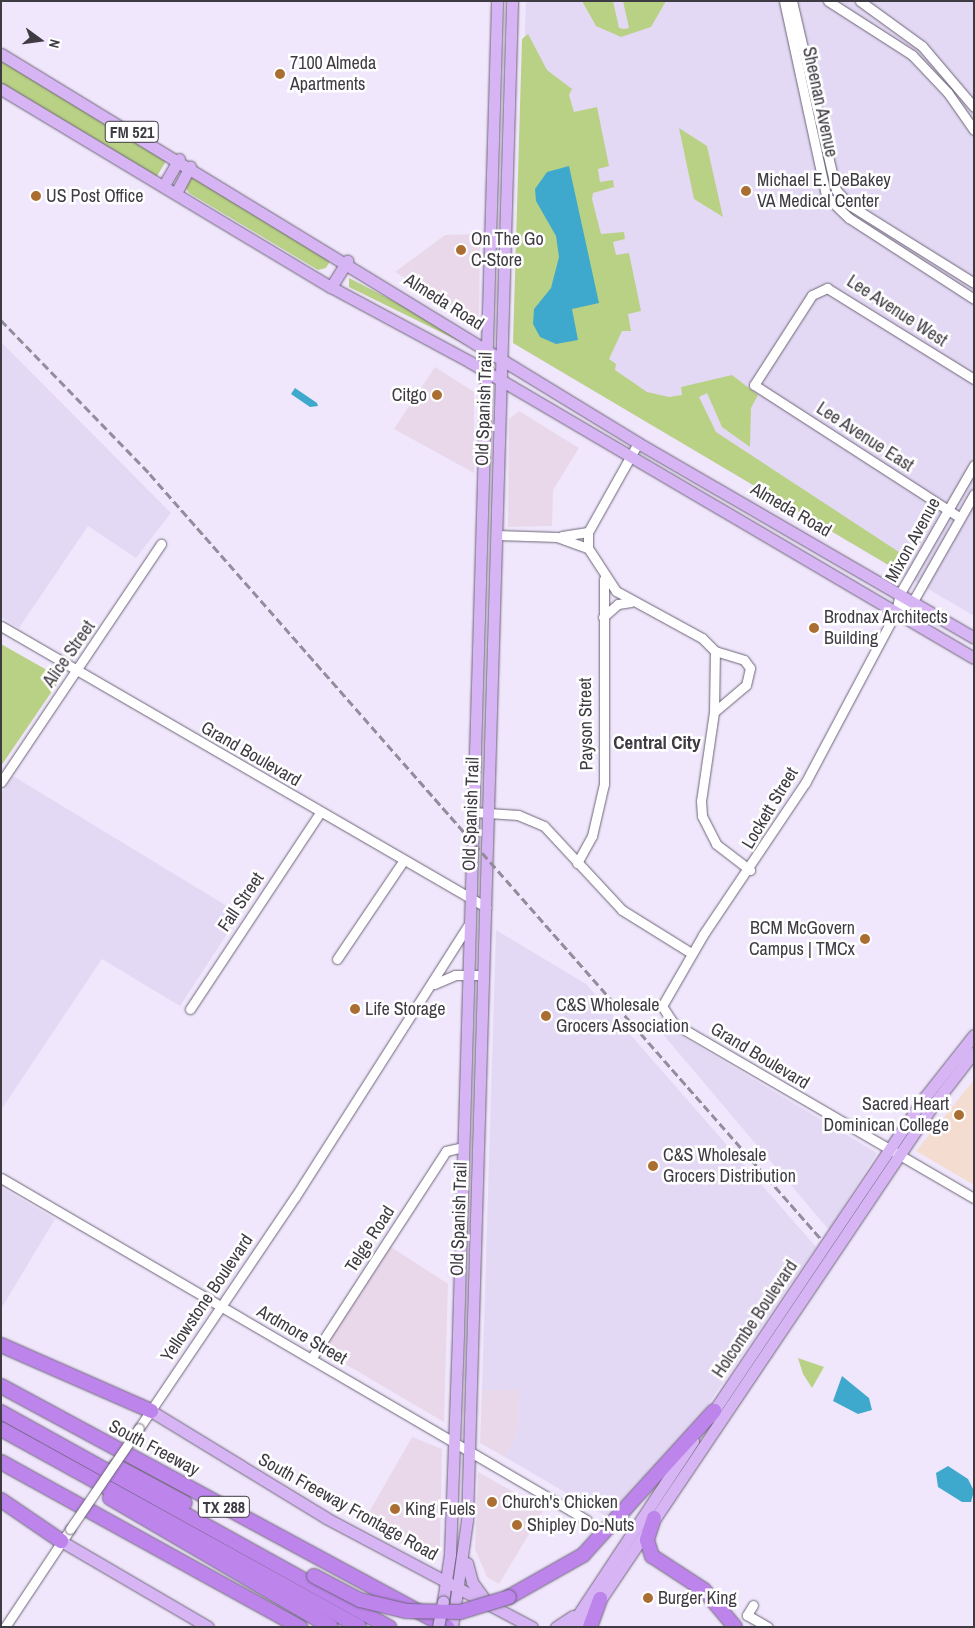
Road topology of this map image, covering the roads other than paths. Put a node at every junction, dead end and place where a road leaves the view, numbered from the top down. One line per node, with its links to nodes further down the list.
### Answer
1 (497, 1): 12 (main road, Old Spanish Trail)
2 (512, 1): 11 (main road, Old Spanish Trail)
3 (784, 1): 22 (street, Sheenan Avenue)
4 (792, 1): 8 (street, Sheenan Avenue)
5 (796, 1): 8 (street)
6 (828, 1): 14 (street)
7 (860, 1): 13 (street)
8 (797, 17): 21 (street, Sheenan Avenue)
9 (1, 54): 15 (main road, Almeda Road / FM 521)
10 (1, 90): 17 (main road, Almeda Road / FM 521)
11 (510, 90): 12 (main road); 19 (main road, Old Spanish Trail)
12 (494, 91): 20 (main road, Old Spanish Trail)
13 (974, 107)
14 (974, 130)
15 (179, 160): 16 (main road, Almeda Road / FM 521); 17 (main road)
16 (190, 167): 18 (main road); 23 (main road, Almeda Road / FM 521)
17 (164, 186): 18 (main road, Almeda Road / FM 521)
18 (176, 193): 25 (main road, Almeda Road / FM 521)
19 (507, 211): 20 (main road); 28 (main road, Old Spanish Trail)
20 (491, 213): 27 (main road, Old Spanish Trail)
21 (916, 248): 22 (street); 24 (street, Sheenan Avenue)
22 (910, 257): 26 (street, Sheenan Avenue)
23 (346, 261): 25 (main road); 27 (main road, Almeda Road / FM 521)
24 (974, 283)
25 (331, 287): 29 (main road, Almeda Road / FM 521)
26 (974, 298)
27 (489, 350): 28 (main road, Almeda Road / FM 521); 29 (main road, Old Spanish Trail)
28 (504, 361): 31 (main road, Old Spanish Trail); 33 (main road, Almeda Road)
29 (488, 372): 31 (main road, Almeda Road / FM 521); 36 (main road, Old Spanish Trail)
30 (974, 379): 32 (street, Lee Avenue West)
31 (503, 381): 34 (main road, Almeda Road); 37 (main road, Old Spanish Trail)
32 (754, 385): 39 (street, Lee Avenue East)
33 (638, 443): 34 (street); 50 (main road, Almeda Road)
34 (630, 457): 41 (street); 53 (main road, Almeda Road)
35 (974, 465): 39 (street, Mixon Avenue)
36 (484, 489): 37 (main road); 42 (main road, Old Spanish Trail)
37 (499, 490): 43 (main road, Old Spanish Trail)
38 (974, 494): 40 (street, Mixon Avenue)
39 (948, 510): 40 (street, Lee Avenue East); 50 (street, Mixon Avenue)
40 (959, 517): 51 (street, Mixon Avenue)
41 (590, 528): 44 (street); 46 (street)
42 (482, 534): 43 (main road); 48 (main road, Old Spanish Trail)
43 (498, 535): 44 (street); 49 (main road, Old Spanish Trail)
44 (557, 537): 46 (street)
45 (161, 544): 59 (street, Alice Street)
46 (588, 548): 47 (street)
47 (604, 579): 52 (street); 54 (street, Payson Street)
48 (481, 586): 49 (main road); 60 (main road, Old Spanish Trail)
49 (495, 586): 61 (main road, Old Spanish Trail)
50 (900, 593): 51 (main road, Almeda Road); 53 (street, Mixon Avenue)
51 (913, 601): 53 (street, Mixon Avenue); 56 (main road, Almeda Road)
52 (631, 602): 54 (street); 57 (street)
53 (896, 612): 58 (main road, Almeda Road); 69 (street, Lockett Street)
54 (604, 617): 68 (street, Payson Street)
55 (1, 626): 59 (street, Grand Boulevard)
56 (974, 638)
57 (715, 650): 62 (street); 62 (street)
58 (974, 658)
59 (78, 671): 63 (street, Alice Street); 66 (street, Grand Boulevard)
60 (477, 695): 61 (main road); 64 (main road, Old Spanish Trail)
61 (492, 695): 65 (main road, Old Spanish Trail)
62 (714, 712): 69 (street)
63 (1, 782)
64 (473, 812): 65 (street); 70 (main road, Old Spanish Trail)
65 (489, 813): 68 (street); 71 (main road, Old Spanish Trail)
66 (319, 814): 67 (street, Grand Boulevard); 78 (street, Fall Street)
67 (402, 861): 70 (street, Grand Boulevard); 74 (street)
68 (577, 863): 73 (street)
69 (750, 870): 73 (street, Lockett Street)
70 (471, 900): 71 (street, Grand Boulevard); 72 (main road, Old Spanish Trail)
71 (486, 907): 76 (main road, Old Spanish Trail)
72 (470, 920): 75 (main road, Old Spanish Trail); 77 (street, Yellowstone Boulevard)
73 (691, 953): 79 (street, Lockett Street)
74 (336, 959)
75 (468, 976): 76 (street); 77 (street); 80 (main road, Old Spanish Trail)
76 (484, 976): 81 (main road, Old Spanish Trail)
77 (432, 985): 92 (street, Yellowstone Boulevard)
78 (190, 1009)
79 (663, 1013): 87 (street, Grand Boulevard)
80 (466, 1033): 81 (main road); 84 (main road, Old Spanish Trail)
81 (482, 1034): 85 (main road, Old Spanish Trail)
82 (974, 1035): 87 (main road, Holcombe Boulevard)
83 (974, 1052): 87 (main road, Holcombe Boulevard)
84 (464, 1130): 85 (main road); 86 (main road, Old Spanish Trail)
85 (479, 1130): 91 (main road, Old Spanish Trail)
86 (463, 1147): 90 (main road, Old Spanish Trail); 96 (street, Telge Road)
87 (896, 1151): 89 (street, Grand Boulevard); 100 (main road, Holcombe Boulevard); 108 (main road, Holcombe Boulevard)
88 (1, 1178): 92 (street, Ardmore Street)
89 (974, 1198)
90 (461, 1215): 91 (main road); 93 (main road, Old Spanish Trail)
91 (476, 1215): 94 (main road, Old Spanish Trail)
92 (223, 1308): 96 (street, Ardmore Street); 99 (street, Yellowstone Boulevard)
93 (458, 1333): 94 (main road); 104 (main road, Old Spanish Trail)
94 (473, 1333): 105 (main road, Old Spanish Trail)
95 (1, 1346): 99 (highway)
96 (311, 1359): 104 (street, Ardmore Street)
97 (1, 1386): 127 (highway, South Freeway / TX 288)
98 (1, 1405): 100 (highway, bridge)
99 (151, 1411): 110 (street, Yellowstone Boulevard, bridge); 113 (main road, South Freeway Frontage Road)
100 (714, 1411): 119 (main road, Holcombe Boulevard)
101 (1, 1412): 125 (highway)
102 (1, 1428): 124 (highway)
103 (1, 1434): 123 (highway)
104 (454, 1442): 105 (street, Ardmore Street); 111 (main road, Old Spanish Trail)
105 (469, 1452): 109 (street, Ardmore Street); 112 (main road, Old Spanish Trail)
106 (1, 1462): 122 (highway)
107 (1, 1500): 110 (highway)
108 (654, 1518): 116 (main road, Holcombe Boulevard); 134 (highway)
109 (587, 1520)
110 (61, 1541): 120 (street, Yellowstone Boulevard); 121 (main road)
111 (450, 1544): 113 (main road); 114 (main road, Old Spanish Trail)
112 (465, 1545): 115 (main road, Old Spanish Trail); 117 (main road)
113 (426, 1570): 114 (main road, South Freeway Frontage Road)
114 (447, 1582): 115 (main road, South Freeway Frontage Road); 126 (main road, Old Spanish Trail, bridge)
115 (461, 1589): 117 (main road, South Freeway Frontage Road); 128 (main road, Old Spanish Trail)
116 (600, 1599): 132 (main road, Holcombe Boulevard); 133 (highway)
117 (487, 1603): 129 (main road, South Freeway Frontage Road)
118 (753, 1605): 135 (street)
119 (582, 1608): 130 (main road); 131 (main road, Holcombe Boulevard)
120 (5, 1627)
121 (208, 1627)
122 (300, 1627)
123 (331, 1627)
124 (359, 1627)
125 (389, 1627)
126 (438, 1627)
127 (447, 1627)
128 (452, 1627)
129 (532, 1627)
130 (556, 1627)
131 (570, 1627)
132 (582, 1627)
133 (590, 1627)
134 (734, 1627)
135 (768, 1627)

